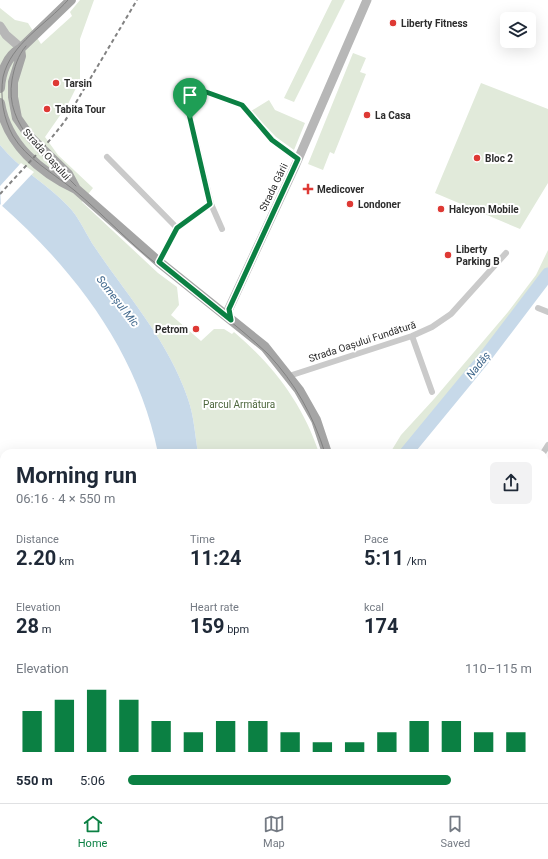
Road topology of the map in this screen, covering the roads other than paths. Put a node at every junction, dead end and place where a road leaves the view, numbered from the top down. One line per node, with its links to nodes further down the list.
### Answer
1 (71, 0): 4 (main road)
2 (367, 0): 10 (street, Strada Gării)
3 (0, 26): 4 (street)
4 (20, 48): 5 (main road, Strada Oașului); 6 (main road)
5 (13, 82): 6 (street); 11 (main road, Strada Oașului)
6 (0, 83): 7 (main road)
7 (0, 88)
8 (0, 103): 11 (main road, Strada Oașului)
9 (107, 157): 13 (street)
10 (298, 159): 12 (street); 19 (street, Strada Gării)
11 (76, 189): 16 (main road, Strada Oașului)
12 (210, 204): 13 (street); 14 (street)
13 (177, 228): 16 (street)
14 (222, 229)
15 (506, 253): 20 (street, Strada Oașului Fundătură)
16 (159, 262): 19 (main road, Strada Oașului)
17 (538, 308): 18 (street)
18 (548, 312)
19 (226, 314): 21 (main road, Strada Oașului)
20 (412, 336): 21 (street, Strada Oașului Fundătură); 22 (street)
21 (289, 376): 23 (main road, Strada Oașului)
22 (432, 392)
23 (326, 449)

